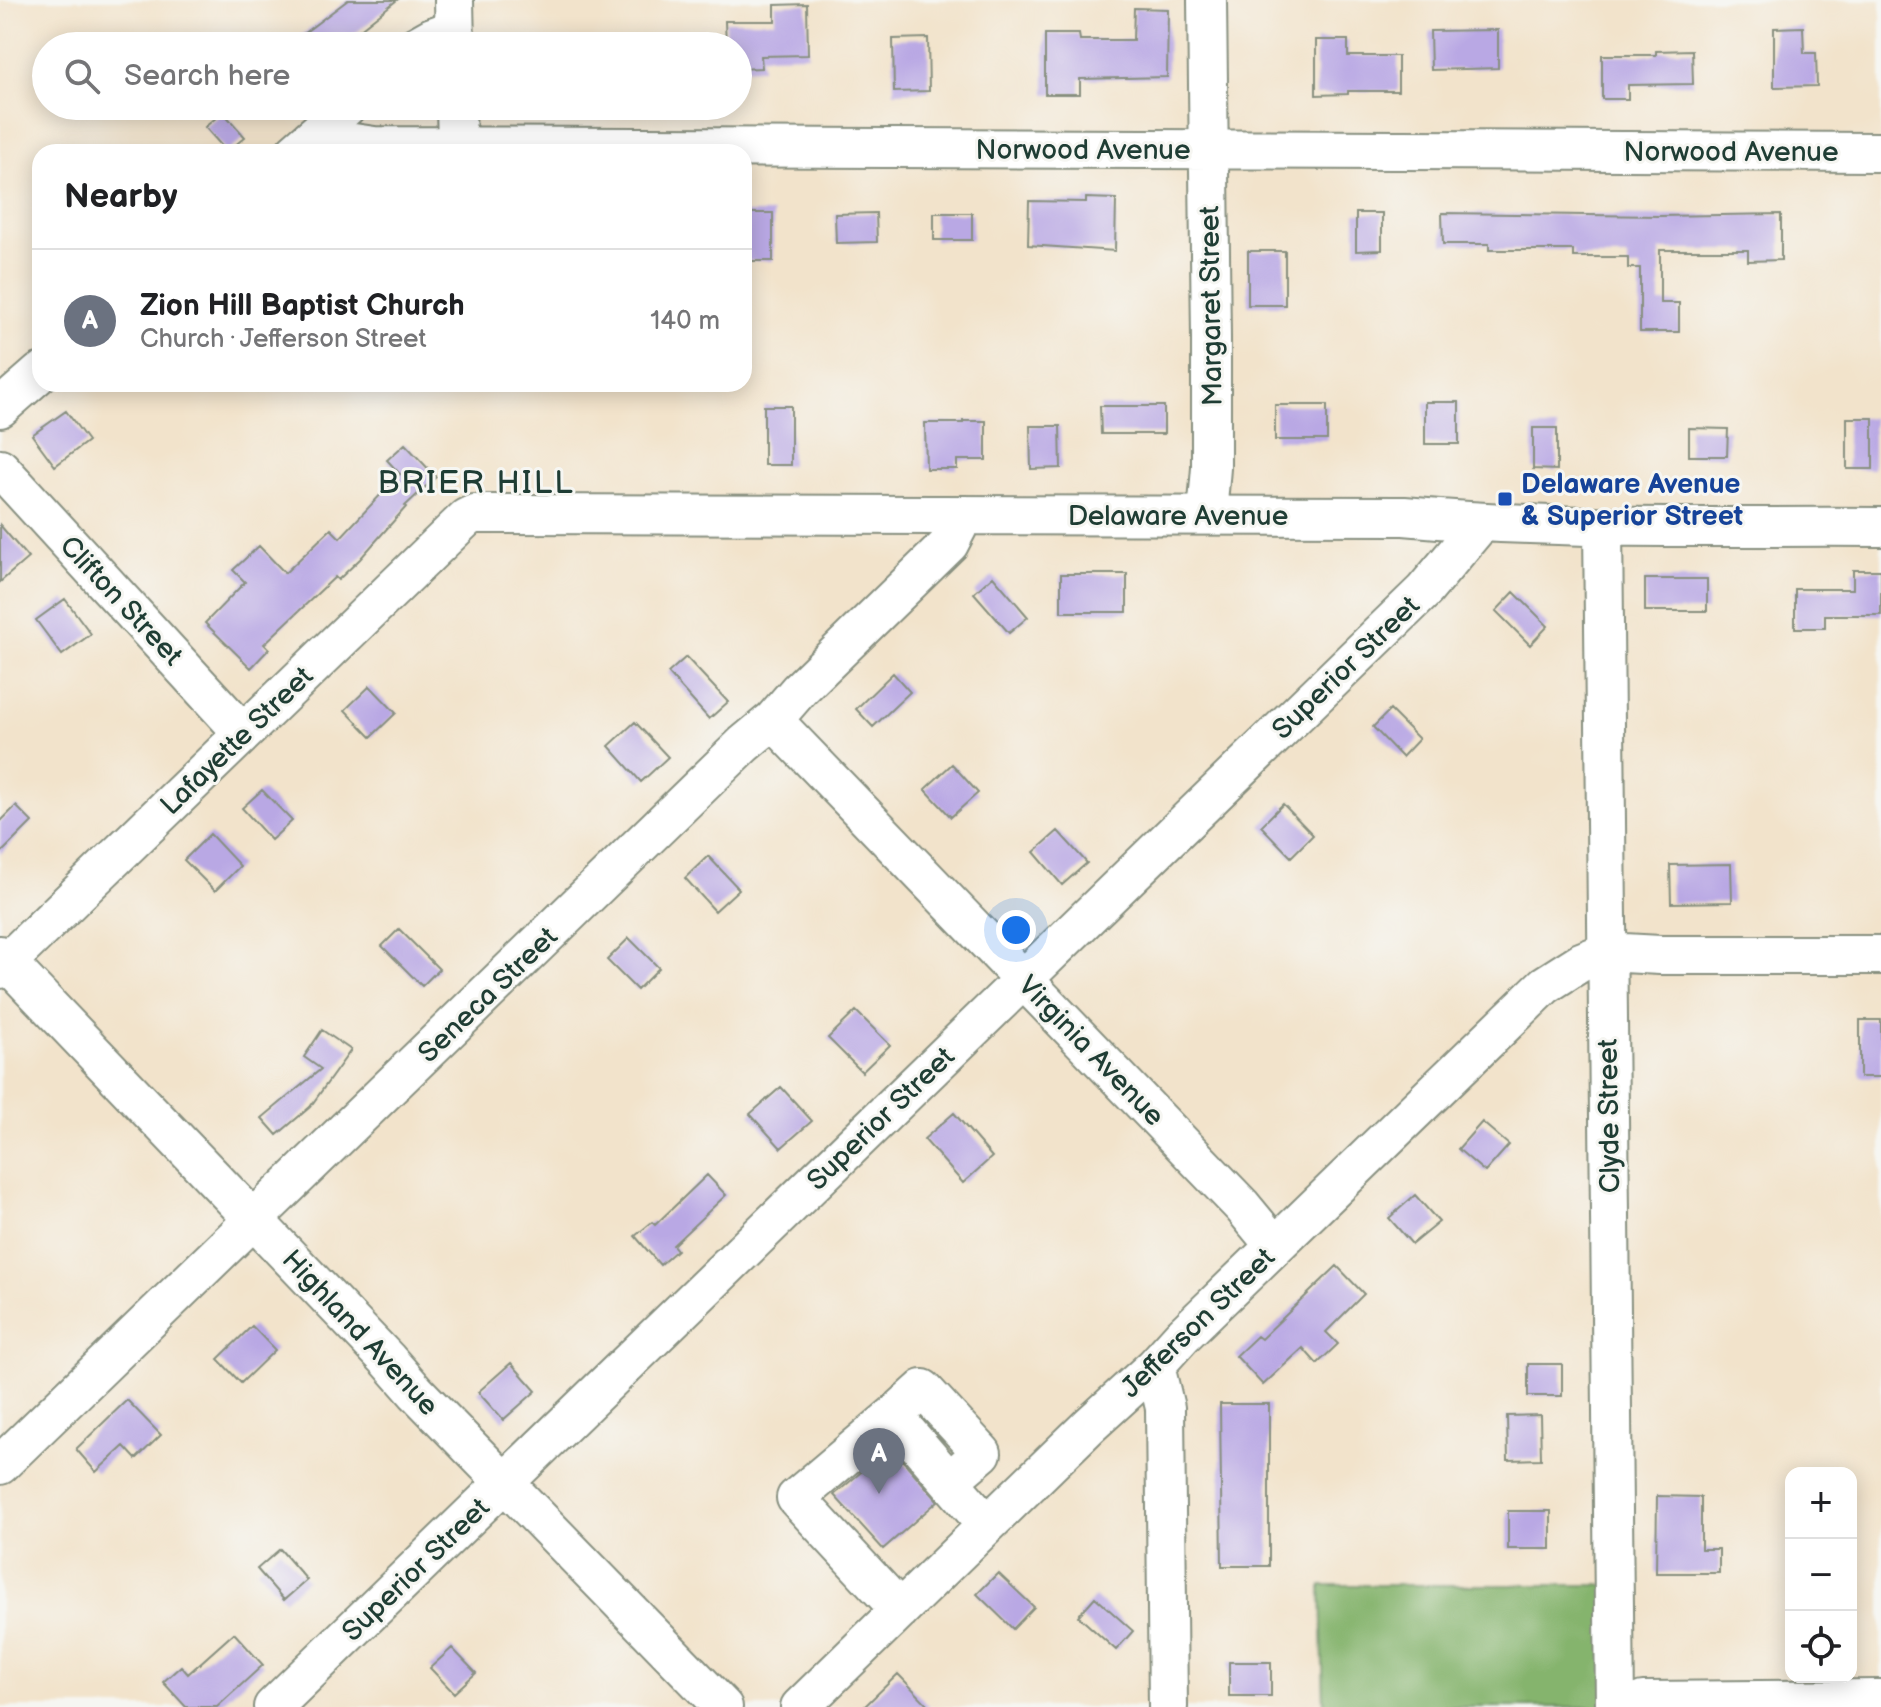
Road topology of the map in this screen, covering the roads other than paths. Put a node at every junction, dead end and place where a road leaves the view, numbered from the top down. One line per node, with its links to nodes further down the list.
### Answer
1 (1207, 0): 8 (street, Margaret Street)
2 (331, 120): 4 (street)
3 (456, 120): 6 (street)
4 (307, 142): 5 (street, Norwood Avenue)
5 (360, 144)
6 (457, 144)
7 (752, 148): 8 (street, Norwood Avenue)
8 (1208, 150): 9 (street, Norwood Avenue); 15 (street, Margaret Street)
9 (1881, 152)
10 (32, 380): 11 (street)
11 (0, 408)
12 (0, 468): 20 (street, Clifton Street)
13 (474, 514): 14 (street, Delaware Avenue); 20 (street, Lafayette Street)
14 (964, 515): 15 (street, Delaware Avenue); 19 (street, Seneca Street)
15 (1207, 515): 16 (street, Delaware Avenue)
16 (1481, 523): 17 (street, Delaware Avenue); 24 (street, Superior Street)
17 (1603, 526): 18 (street, Delaware Avenue); 21 (street, Clyde Street)
18 (1881, 527)
19 (773, 720): 24 (street, Virginia Avenue); 25 (street, Seneca Street)
20 (243, 733): 23 (street, Lafayette Street)
21 (1606, 952): 22 (street); 26 (street, Jefferson Street); 37 (street, Clyde Street)
22 (1881, 955)
23 (2, 962): 25 (street, Highland Avenue)
24 (1024, 979): 26 (street, Virginia Avenue); 29 (street, Superior Street)
25 (254, 1220): 28 (street, Seneca Street); 29 (street, Highland Avenue)
26 (1275, 1246): 27 (street, Jefferson Street)
27 (1155, 1366): 30 (street, Jefferson Street); 36 (street)
28 (0, 1465)
29 (505, 1482): 33 (street, Superior Street); 34 (street, Highland Avenue)
30 (987, 1525): 31 (street, Jefferson Street); 31 (street)
31 (900, 1610): 35 (street, Jefferson Street)
32 (1881, 1699): 38 (street)
33 (273, 1707)
34 (723, 1707)
35 (800, 1707)
36 (1168, 1707)
37 (1615, 1707)
38 (1632, 1707)

